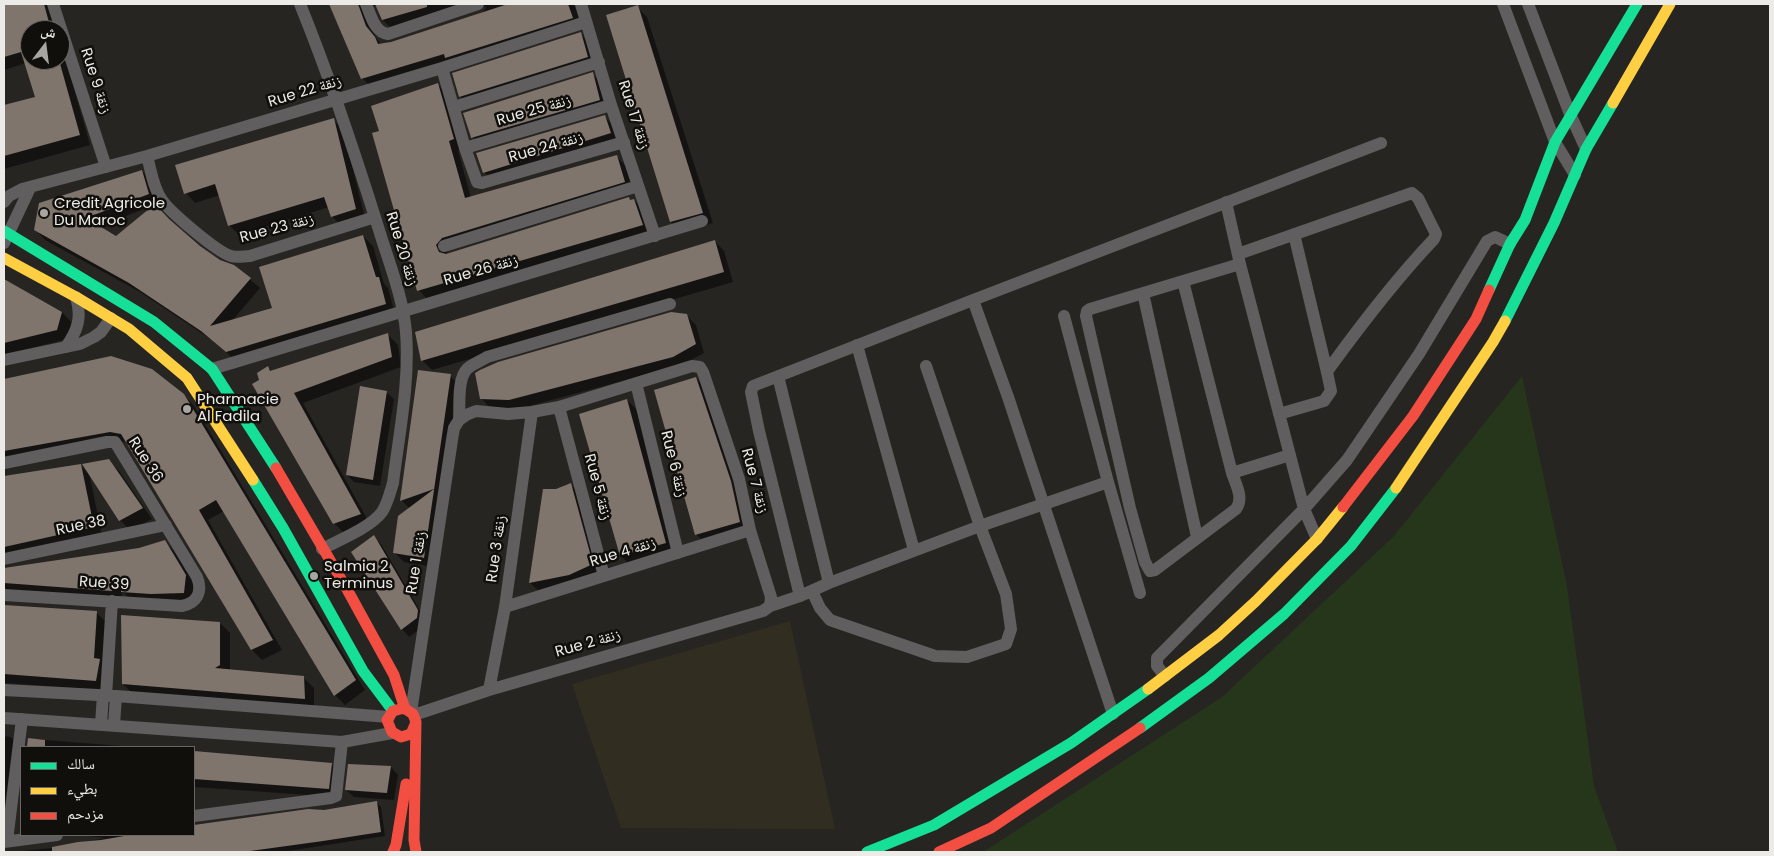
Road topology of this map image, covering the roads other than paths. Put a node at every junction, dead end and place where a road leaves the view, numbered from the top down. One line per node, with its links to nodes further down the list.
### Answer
1 (53, 4): 23 (street, Rue 9 زنقة)
2 (300, 4): 13 (street, Rue 20 زنقة)
3 (366, 4): 4 (street)
4 (478, 4)
5 (581, 4): 10 (street, Rue 17 زنقة)
6 (1503, 4): 18 (street)
7 (1528, 4): 16 (street)
8 (1637, 4): 16 (street)
9 (1670, 4): 21 (street)
10 (586, 22): 11 (street, Rue 17 زنقة); 12 (street, Rue 22 زنقة)
11 (599, 62): 14 (street, Rue 17 زنقة); 15 (street)
12 (442, 68): 13 (street, Rue 22 زنقة); 15 (street)
13 (337, 100): 22 (street, Rue 22 زنقة); 29 (street, Rue 20 زنقة)
14 (612, 105): 17 (street, Rue 17 زنقة); 20 (street, Rue 25 زنقة)
15 (454, 107): 20 (street)
16 (1570, 114): 18 (street); 21 (street)
17 (624, 142): 20 (street, Rue 24 زنقة); 25 (street, Rue 17 زنقة)
18 (1555, 142): 24 (street); 34 (street)
19 (1380, 143): 28 (street)
20 (465, 148)
21 (1586, 149): 24 (street)
22 (147, 156): 23 (street, Rue 22 زنقة); 29 (street, Rue 23 زنقة)
23 (106, 167): 26 (street, Rue 22 زنقة)
24 (1575, 175): 102 (street)
25 (638, 186): 33 (street, Rue 17 زنقة); 35 (street)
26 (30, 188): 27 (street, Rue 22 زنقة); 32 (street)
27 (4, 202)
28 (1226, 202): 37 (street); 41 (street)
29 (375, 217): 43 (street, Rue 20 زنقة)
30 (702, 221): 33 (street, Rue 26 زنقة)
31 (1294, 234): 37 (street); 51 (street); 51 (street)
32 (5, 236): 50 (street)
33 (656, 236): 43 (street, Rue 26 زنقة)
34 (1510, 244): 63 (street); 68 (street)
35 (444, 246)
36 (4, 258): 40 (street)
37 (1239, 259): 38 (street); 56 (street)
38 (1183, 281): 39 (street); 60 (street)
39 (1143, 293): 67 (street); 67 (street)
40 (76, 297): 45 (street); 47 (street)
41 (973, 300): 46 (street); 62 (street)
42 (670, 304): 57 (street, Rue 1 زنقة)
43 (403, 310): 50 (street, Rue 26 زنقة); 69 (street, Rue 20 زنقة)
44 (1064, 316): 61 (street)
45 (111, 318): 47 (street); 87 (street)
46 (857, 345): 52 (street); 70 (street)
47 (66, 346): 48 (street)
48 (4, 360)
49 (926, 366): 65 (street)
50 (212, 369): 69 (street)
51 (1327, 372): 56 (street)
52 (778, 376): 74 (street); 79 (street)
53 (636, 383): 54 (street); 66 (street, Rue 7 زنقة); 71 (street, Rue 6 زنقة)
54 (559, 407): 55 (street); 73 (street, Rue 5 زنقة)
55 (532, 412): 57 (street); 82 (street, Rue 3 زنقة)
56 (1279, 414): 58 (street)
57 (459, 420): 88 (street, Rue 1 زنقة)
58 (1290, 455): 60 (street); 63 (street)
59 (4, 463): 64 (street, Rue 36)
60 (1232, 473): 67 (street)
61 (1108, 482): 62 (street, Rue 2 زنقة); 76 (street)
62 (1043, 504): 65 (street, Rue 2 زنقة); 89 (street)
63 (1304, 509): 68 (street); 83 (street)
64 (166, 525): 72 (street, Rue 38); 78 (street, Rue 36)
65 (980, 526): 70 (street, Rue 2 زنقة); 75 (street)
66 (750, 530): 71 (street, Rue 4 زنقة); 81 (street, Rue 7 زنقة)
67 (1197, 537)
68 (1317, 539): 83 (street)
69 (322, 549): 88 (street)
70 (914, 550): 74 (street, Rue 2 زنقة)
71 (678, 553): 73 (street, Rue 4 زنقة)
72 (4, 559)
73 (604, 576): 82 (street, Rue 4 زنقة)
74 (829, 583): 75 (street, Rue 2 زنقة)
75 (812, 591): 79 (street, Rue 2 زنقة)
76 (1140, 592)
77 (4, 595): 80 (street, Rue 39)
78 (198, 595): 80 (street, Rue 39)
79 (800, 596): 81 (street, Rue 2 زنقة)
80 (112, 601): 86 (street)
81 (770, 606): 85 (street, Rue 2 زنقة)
82 (505, 607): 85 (street, Rue 3 زنقة)
83 (1165, 676): 89 (street)
84 (4, 690): 86 (street)
85 (489, 690): 88 (street, Rue 2 زنقة)
86 (108, 696): 87 (street); 92 (street); 93 (street)
87 (391, 714): 88 (street); 94 (street)
88 (412, 714): 94 (street); 100 (street)
89 (1113, 714): 101 (street)
90 (4, 718): 91 (street)
91 (22, 719): 92 (street); 98 (street)
92 (101, 724): 93 (street)
93 (114, 725): 95 (street)
94 (397, 735): 95 (street); 99 (street)
95 (342, 742): 96 (street)
96 (195, 816)
97 (50, 836): 98 (street)
98 (6, 842)
99 (393, 852)
100 (416, 852)
101 (867, 852)
102 (939, 852)

